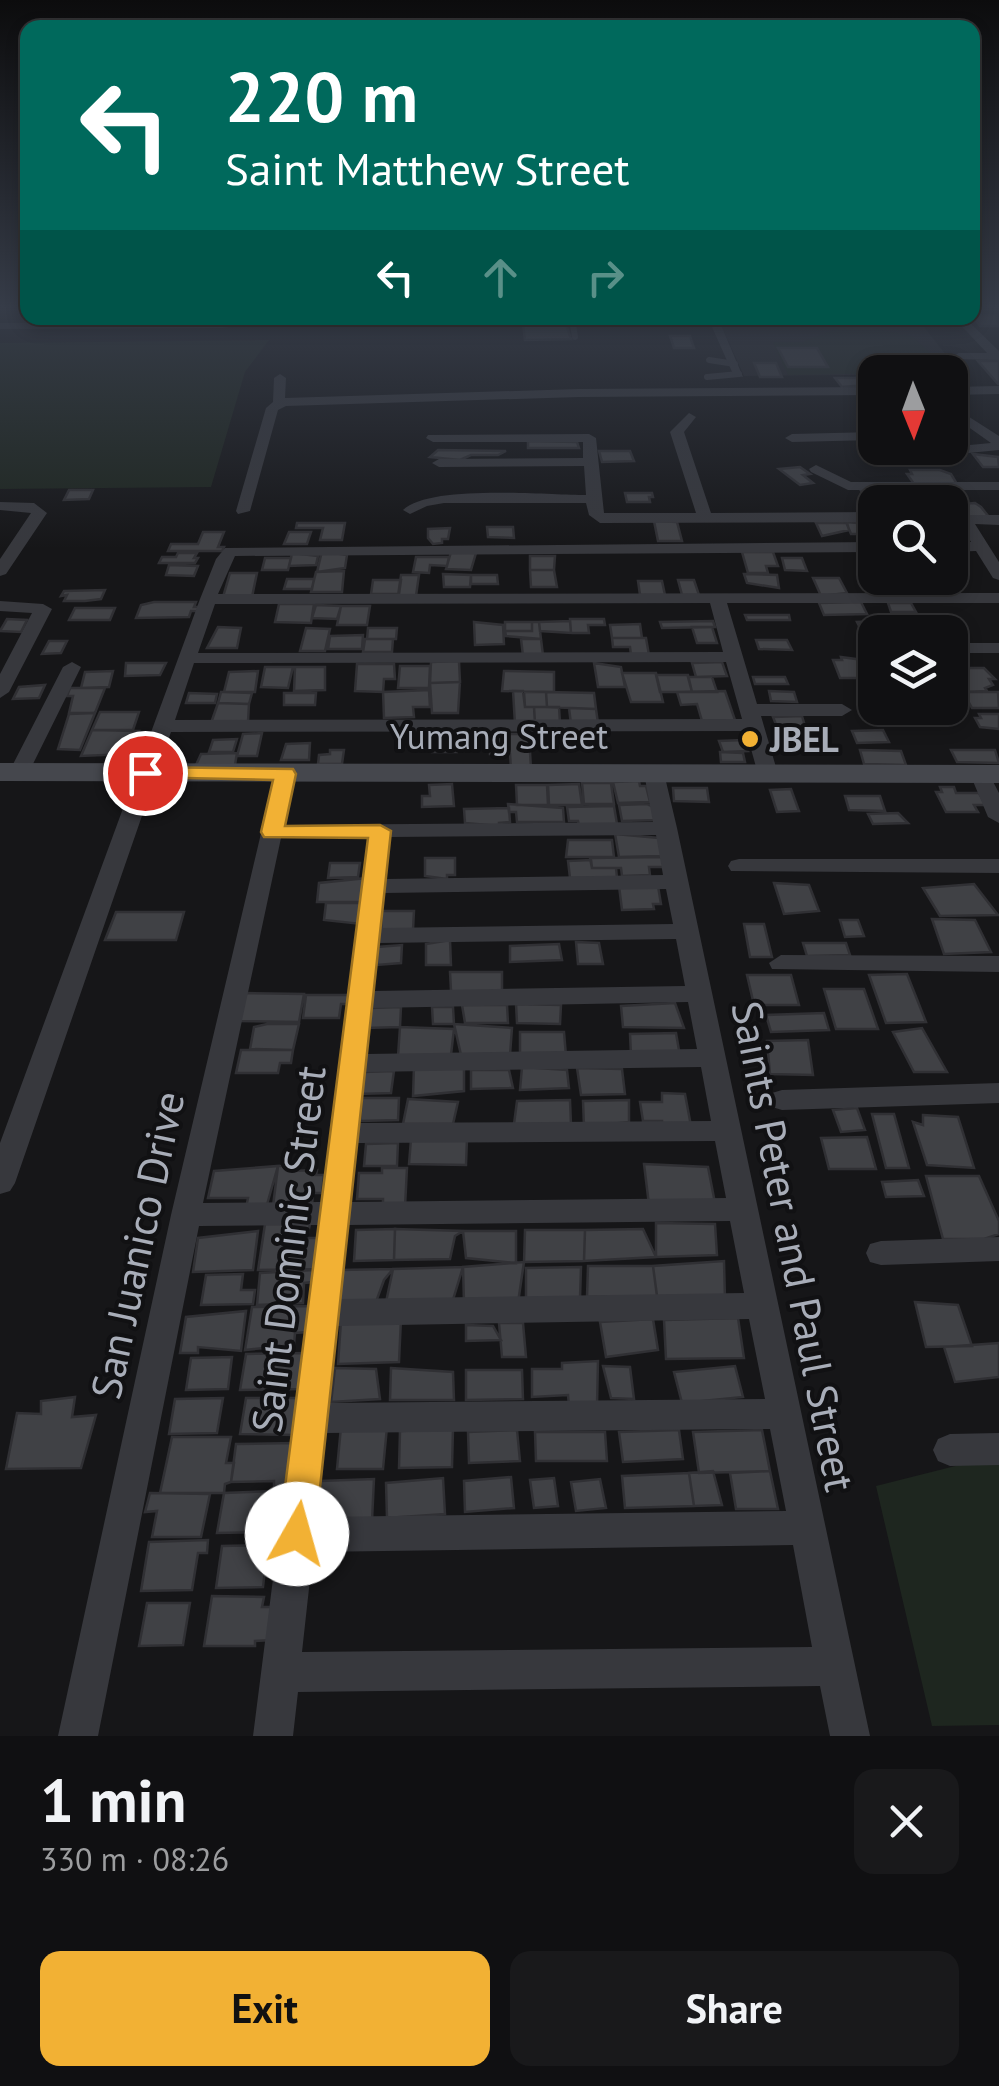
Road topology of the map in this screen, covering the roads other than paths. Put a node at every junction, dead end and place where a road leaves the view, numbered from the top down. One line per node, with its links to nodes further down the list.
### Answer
1 (279, 387): 5 (street)
2 (999, 390): 3 (street)
3 (968, 391)
4 (858, 392): 5 (street)
5 (283, 402): 22 (street)
6 (689, 417): 24 (street)
7 (968, 422): 11 (street)
8 (858, 436): 10 (street)
9 (433, 438): 13 (street)
10 (792, 438)
11 (999, 444): 12 (street)
12 (968, 449)
13 (592, 462): 14 (street); 19 (street)
14 (439, 463)
15 (816, 470): 16 (street)
16 (848, 486): 17 (street); 18 (street)
17 (999, 486)
18 (858, 494)
19 (594, 499): 21 (street); 24 (street)
20 (0, 506): 32 (street)
21 (410, 510)
22 (243, 511)
23 (858, 517): 24 (street)
24 (706, 518)
25 (968, 519): 26 (street)
26 (999, 520)
27 (968, 531): 29 (street)
28 (968, 546): 29 (street)
29 (980, 546): 34 (street)
30 (611, 547): 31 (street); 33 (street); 36 (street)
31 (858, 547)
32 (0, 571)
33 (615, 571)
34 (999, 575)
35 (999, 598): 37 (street)
36 (208, 599): 37 (street); 41 (street)
37 (717, 599): 42 (street)
38 (0, 606): 44 (street)
39 (968, 649): 40 (street)
40 (998, 650)
41 (188, 658): 42 (street); 47 (street)
42 (732, 658): 46 (street)
43 (72, 667): 48 (street)
44 (0, 692)
45 (842, 710): 46 (street)
46 (749, 718): 47 (street); 52 (street)
47 (163, 726): 49 (street)
48 (9, 772): 49 (main road, Yumang Street)
49 (145, 773): 51 (main road, Yumang Street); 74 (street)
50 (654, 773): 51 (main road, Yumang Street); 52 (main road, Yumang Street); 55 (street, Saints Peter and Paul Street)
51 (285, 774): 57 (street, San Juanico Drive)
52 (768, 774): 53 (main road, Yumang Street)
53 (990, 774): 54 (street)
54 (999, 817)
55 (666, 828): 56 (street); 60 (street, Saints Peter and Paul Street)
56 (380, 831): 57 (street); 61 (street, Saint Dominic Street)
57 (272, 832): 76 (street, San Juanico Drive)
58 (739, 866): 59 (street)
59 (999, 866)
60 (676, 882): 61 (street); 62 (street, Saints Peter and Paul Street)
61 (373, 886): 63 (street, Saint Dominic Street)
62 (686, 931): 63 (street); 66 (street, Saints Peter and Paul Street)
63 (368, 936): 67 (street, Saint Dominic Street)
64 (780, 963): 65 (street)
65 (999, 964)
66 (699, 994): 67 (street); 68 (street, Saints Peter and Paul Street)
67 (360, 1000): 69 (street, Saint Dominic Street)
68 (712, 1058): 69 (street); 72 (street, Saints Peter and Paul Street)
69 (352, 1063): 73 (street, Saint Dominic Street)
70 (999, 1094): 71 (street)
71 (782, 1100)
72 (727, 1130): 73 (street); 75 (street, Saints Peter and Paul Street)
73 (344, 1134): 77 (street, Saint Dominic Street)
74 (0, 1183)
75 (743, 1209): 77 (street); 80 (street, Saints Peter and Paul Street)
76 (186, 1216): 77 (street); 90 (street, San Juanico Drive)
77 (334, 1216): 81 (street, Saint Dominic Street)
78 (999, 1249): 79 (street)
79 (881, 1253)
80 (763, 1306): 81 (street); 82 (street, Saints Peter and Paul Street)
81 (323, 1313): 83 (street, Saint Dominic Street)
82 (784, 1414): 83 (street); 86 (street, Saints Peter and Paul Street)
83 (311, 1418): 87 (street, Saint Dominic Street)
84 (999, 1448): 85 (street)
85 (950, 1450)
86 (808, 1528): 87 (street); 88 (street, Saints Peter and Paul Street)
87 (297, 1534): 89 (street, Saint Dominic Street)
88 (836, 1666): 89 (street); 92 (street, Saints Peter and Paul Street)
89 (281, 1672): 91 (street, Saint Dominic Street)
90 (78, 1736)
91 (274, 1736)
92 (850, 1736)

